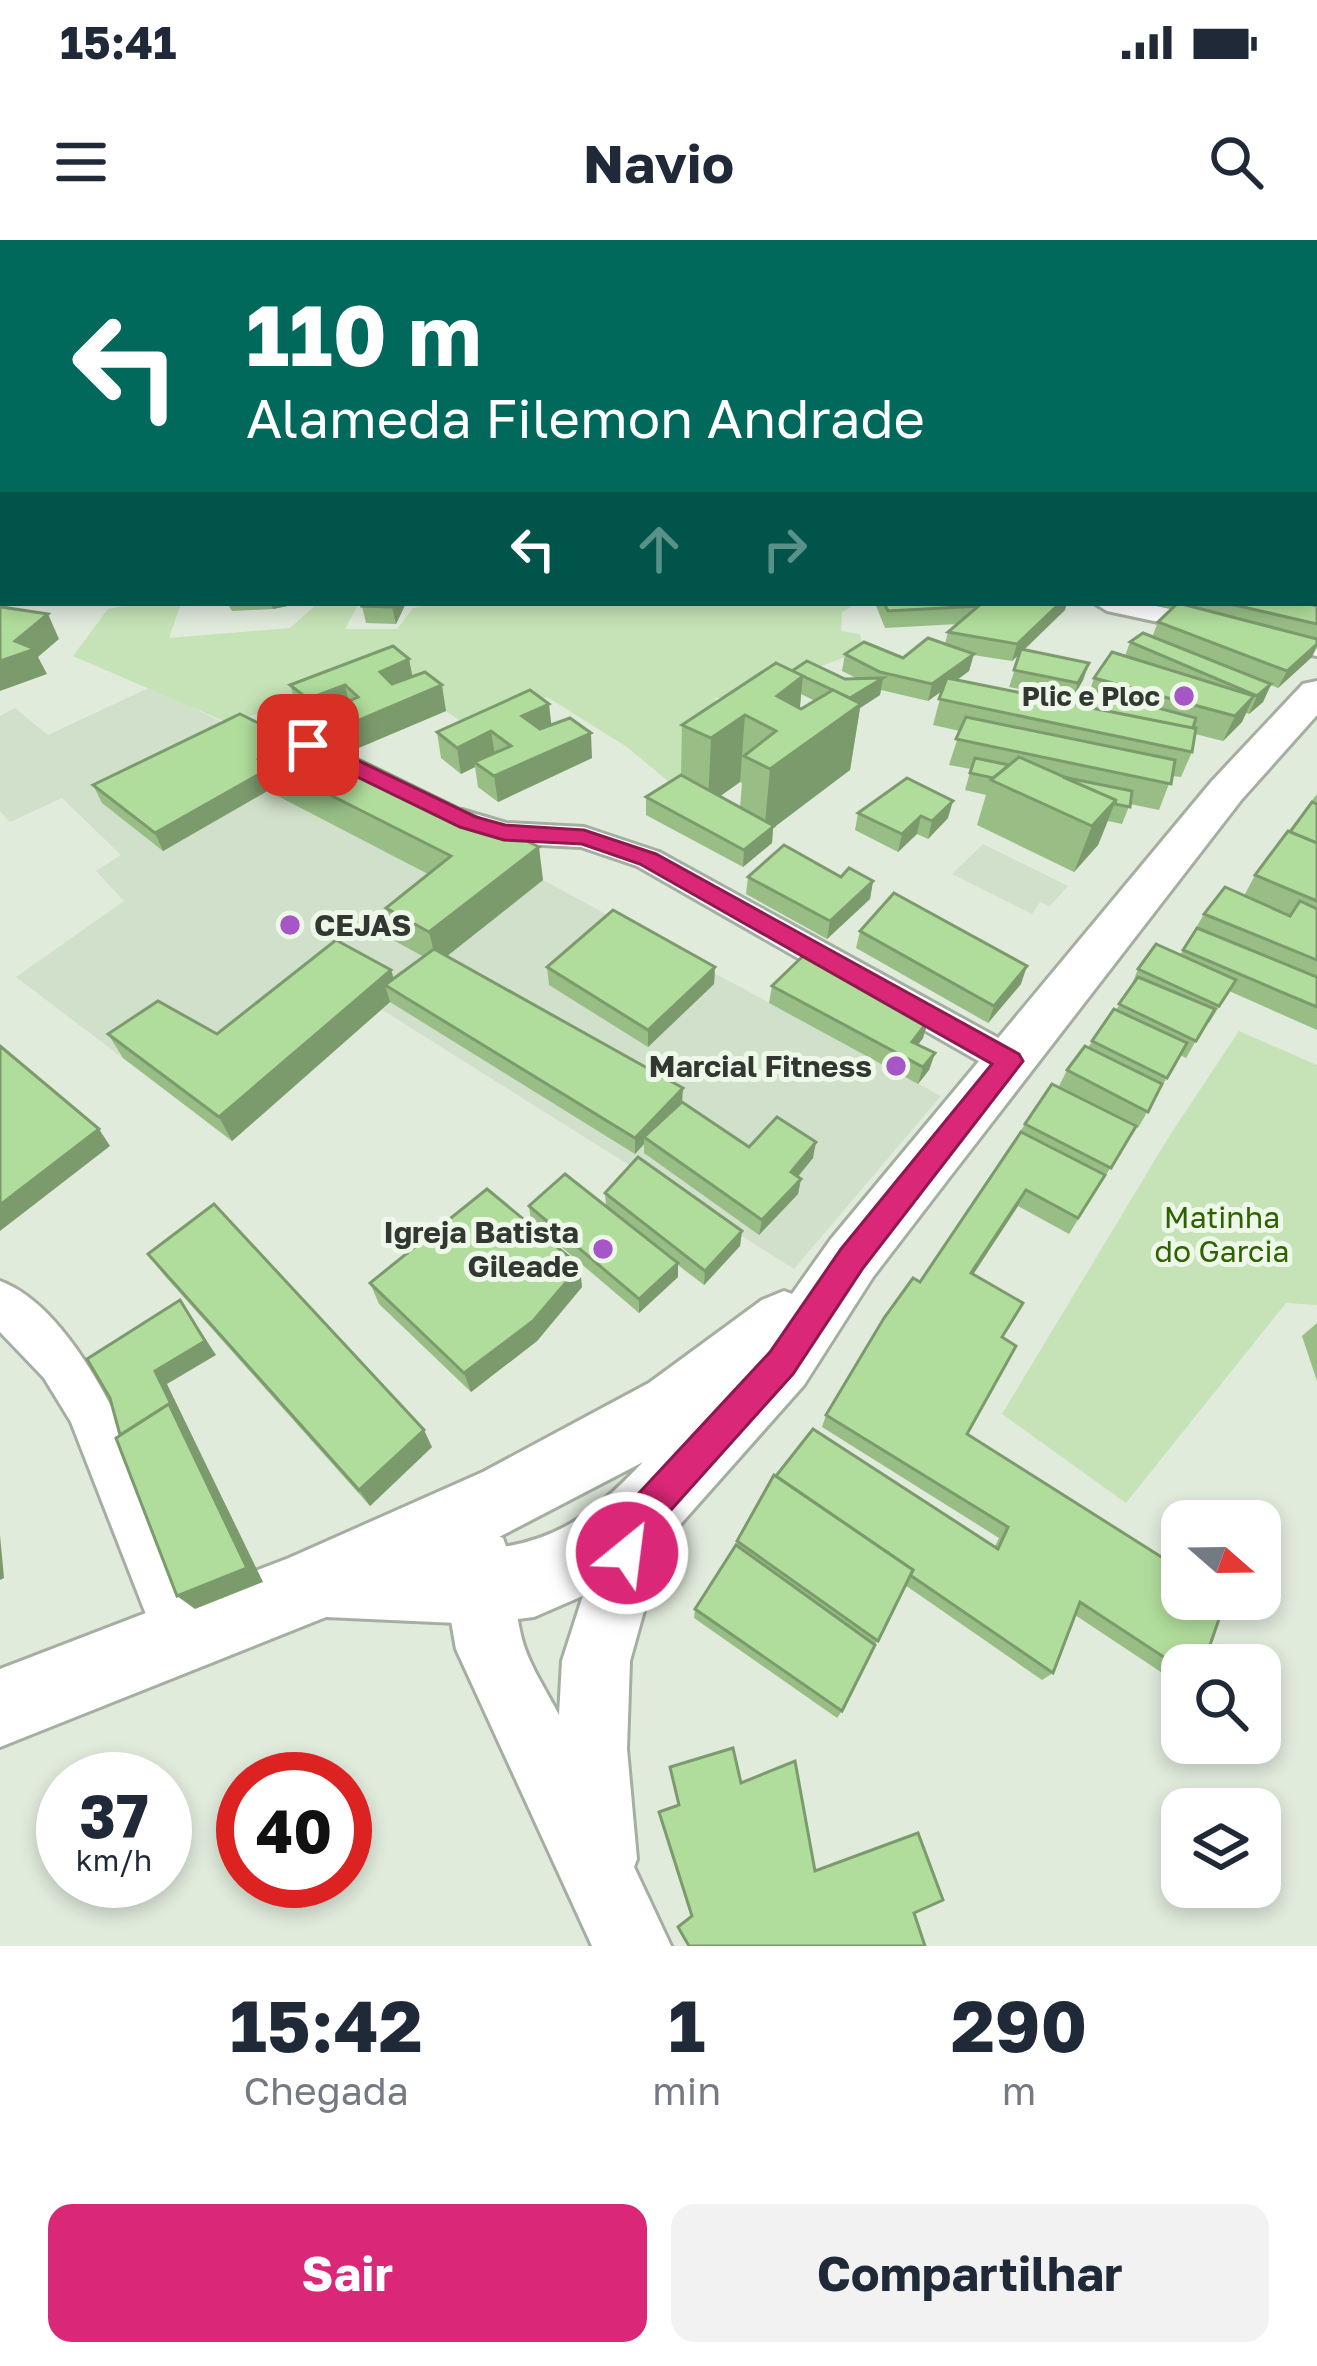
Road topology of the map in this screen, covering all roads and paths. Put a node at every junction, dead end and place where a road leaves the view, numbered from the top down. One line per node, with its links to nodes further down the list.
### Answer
1 (1121, 606): 2 (street)
2 (1317, 648)
3 (1317, 692): 7 (main road)
4 (274, 727): 5 (street)
5 (376, 780)
6 (429, 807): 7 (street)
7 (1009, 1061): 8 (main road)
8 (852, 1258): 10 (main road); 11 (main road)
9 (0, 1301): 14 (street)
10 (485, 1508): 12 (main road); 13 (street)
11 (638, 1519): 13 (main road); 16 (street)
12 (330, 1582): 13 (main road); 14 (main road)
13 (478, 1587): 16 (street)
14 (182, 1640): 15 (main road)
15 (0, 1708)
16 (617, 1917)

